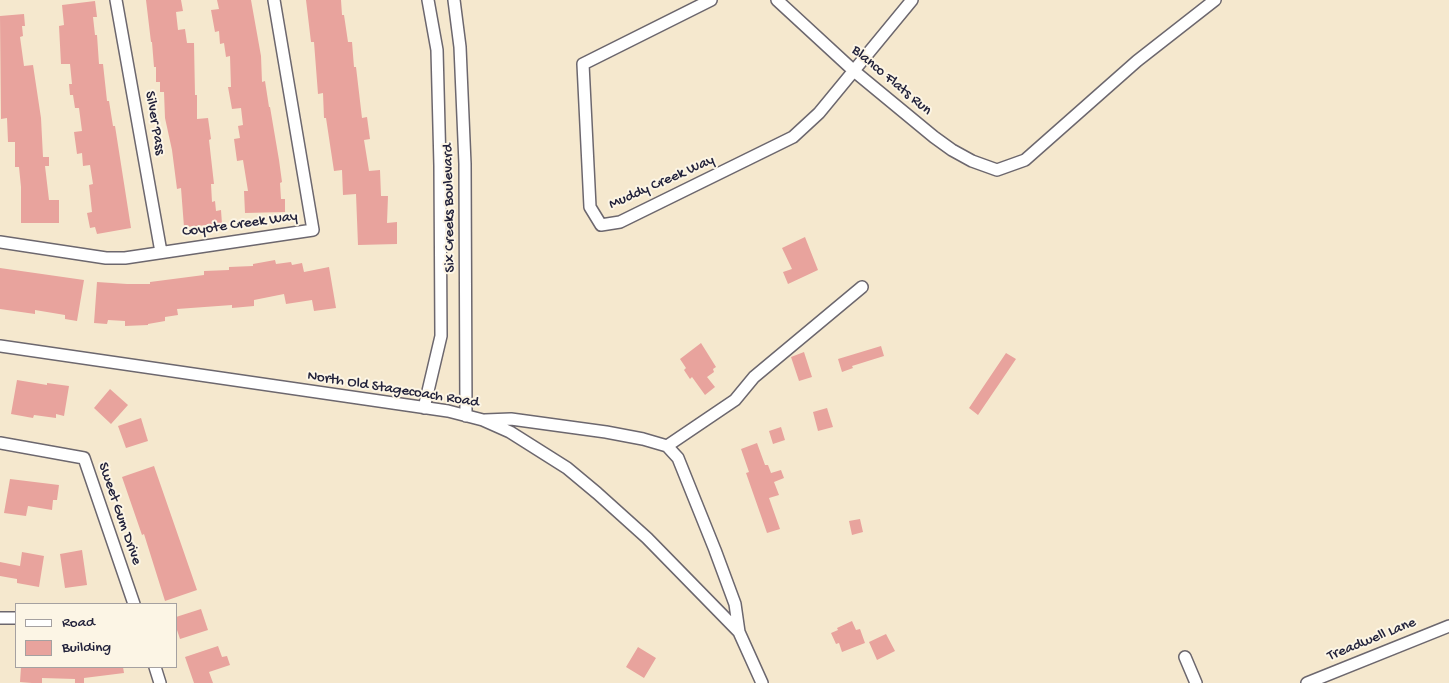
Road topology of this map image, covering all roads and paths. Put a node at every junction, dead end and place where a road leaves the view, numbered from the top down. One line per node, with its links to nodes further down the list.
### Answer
1 (116, 0): 11 (street, Silver Pass)
2 (274, 0): 11 (street, Coyote Creek Way)
3 (428, 0): 14 (street, Six Creeks Boulevard)
4 (454, 0): 15 (street, Six Creeks Boulevard)
5 (710, 0): 9 (street, Muddy Creek Way)
6 (777, 0): 9 (street, Blanco Flats Run)
7 (912, 0): 9 (street, Muddy Creek Way)
8 (1214, 0): 9 (street, Blanco Flats Run)
9 (854, 71)
10 (0, 242): 11 (street, Coyote Creek Way)
11 (161, 252)
12 (862, 287): 18 (street)
13 (0, 346): 14 (street, North Old Stagecoach Road)
14 (424, 408): 15 (street, North Old Stagecoach Road)
15 (466, 416): 16 (street, North Old Stagecoach Road)
16 (483, 420): 18 (street); 23 (street, North Old Stagecoach Road)
17 (0, 443): 19 (street, Sweet Gum Drive)
18 (667, 446): 23 (street)
19 (133, 603)
20 (0, 618): 21 (street)
21 (15, 618)
22 (1449, 626): 29 (street, Treadwell Lane)
23 (739, 632): 27 (street, North Old Stagecoach Road)
24 (1185, 657): 28 (street)
25 (155, 668): 26 (street)
26 (160, 683)
27 (762, 683)
28 (1196, 683)
29 (1307, 683)

